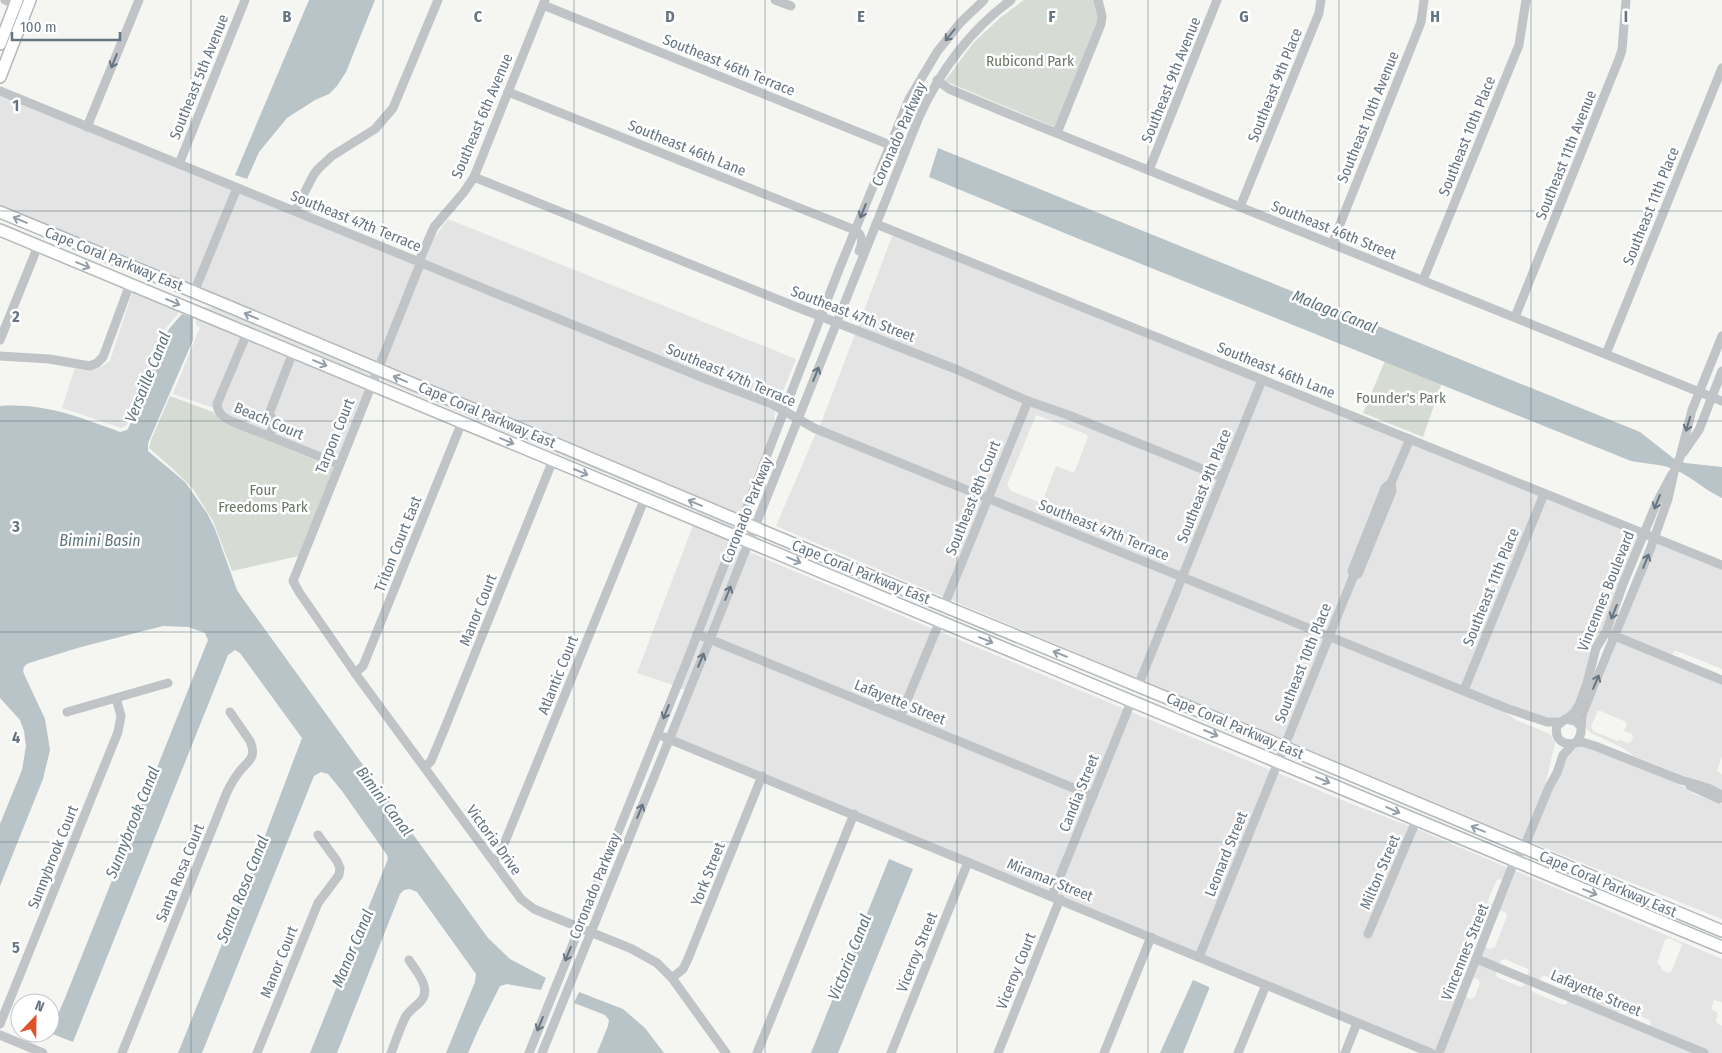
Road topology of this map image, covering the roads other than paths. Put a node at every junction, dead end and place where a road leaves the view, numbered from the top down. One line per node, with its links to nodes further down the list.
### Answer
1 (139, 0): 23 (street, one-way to 23)
2 (245, 0): 27 (street, Southeast 5th Avenue)
3 (438, 0): 33 (street)
4 (775, 0): 16 (street)
5 (984, 0): 25 (street, Coronado Parkway, one-way to 25)
6 (1011, 0): 20 (street, Coronado Parkway)
7 (1098, 0): 24 (street)
8 (1217, 0): 28 (street, Southeast 9th Avenue)
9 (1321, 0): 31 (street, Southeast 9th Place)
10 (1424, 0): 37 (street, Southeast 10th Avenue)
11 (1526, 0): 41 (street, Southeast 10th Place)
12 (1626, 0): 46 (street, Southeast 11th Avenue)
13 (13, 1): 15 (street); 17 (main road)
14 (544, 2): 22 (street, Southeast 6th Avenue); 25 (street, Southeast 46th Terrace)
15 (28, 4): 19 (main road)
16 (791, 6)
17 (0, 44)
18 (1722, 68): 52 (street, Southeast 11th Place)
19 (0, 77)
20 (937, 80): 24 (street, Southeast 46th Street); 26 (street, Coronado Parkway)
21 (0, 91): 23 (street, Southeast 47th Terrace)
22 (508, 92): 29 (street, Southeast 6th Avenue); 36 (street, Southeast 46th Lane)
23 (87, 127): 27 (street, Southeast 47th Terrace)
24 (1058, 133): 28 (street, Southeast 46th Street)
25 (889, 145): 26 (street, Southeast 46th Terrace); 36 (street, Coronado Parkway, one-way to 36)
26 (905, 151): 34 (street, Coronado Parkway)
27 (178, 164): 30 (street, Southeast 47th Terrace)
28 (1149, 170): 31 (street, Southeast 46th Street)
29 (474, 176): 39 (street, Southeast 6th Avenue); 45 (street, Southeast 47th Street)
30 (237, 188): 33 (street, Southeast 47th Terrace); 43 (street)
31 (1240, 207): 37 (street, Southeast 46th Street)
32 (0, 212): 43 (main road, Cape Coral Parkway East, one-way to 32)
33 (295, 212): 39 (street, Southeast 47th Terrace)
34 (876, 224): 40 (street, Coronado Parkway); 56 (street, Southeast 46th Lane)
35 (0, 230): 38 (main road, Cape Coral Parkway East)
36 (855, 230): 40 (street); 45 (street, Coronado Parkway)
37 (1332, 244): 41 (street, Southeast 46th Street)
38 (38, 246): 42 (main road, Cape Coral Parkway East, one-way to 42); 50 (street)
39 (420, 262): 54 (street, Southeast 6th Avenue); 62 (street, Southeast 47th Terrace)
40 (857, 271): 47 (street, Coronado Parkway)
41 (1423, 280): 46 (street, Southeast 46th Street)
42 (130, 284): 44 (main road); 48 (main road, Cape Coral Parkway East, one-way to 48); 53 (street)
43 (194, 292): 44 (main road, Cape Coral Parkway East)
44 (223, 304): 54 (main road, Cape Coral Parkway East, one-way to 44)
45 (821, 316): 47 (street, Southeast 47th Street); 62 (street, Coronado Parkway)
46 (1515, 317): 52 (street, Southeast 46th Street)
47 (836, 322): 60 (street, Southeast 47th Street); 63 (street, Coronado Parkway, one-way to 47)
48 (247, 333): 51 (main road, Cape Coral Parkway East); 65 (street, Beach Court)
49 (1722, 336): 58 (street, Vincennes Boulevard)
50 (0, 340)
51 (293, 352): 57 (main road, Cape Coral Parkway East, one-way to 57); 65 (street)
52 (1606, 354): 58 (street, Southeast 46th Street)
53 (0, 356)
54 (378, 369): 57 (street, Southeast 6th Avenue); 75 (main road, Cape Coral Parkway East, one-way to 54)
55 (1722, 371): 59 (street, Vincennes Boulevard)
56 (1262, 380): 66 (street, Southeast 46th Lane); 71 (street, Southeast 9th Place)
57 (371, 384): 64 (main road, Cape Coral Parkway East); 69 (street, Tarpon Court)
58 (1700, 392): 59 (street, Southeast 46th Street); 67 (street, Vincennes Boulevard, one-way to 67)
59 (1712, 397): 61 (street, Southeast 46th Street); 67 (street, Vincennes Boulevard)
60 (1028, 401): 71 (street, Southeast 47th Street); 74 (street, Southeast 8th Court)
61 (1722, 401)
62 (784, 411): 63 (street, Southeast 47th Terrace); 75 (street, Coronado Parkway)
63 (798, 419): 74 (street, Southeast 47th Terrace); 76 (street, Coronado Parkway)
64 (462, 422): 68 (main road, Cape Coral Parkway East, one-way to 68); 94 (street, Triton Court East)
65 (269, 436): 69 (street, Beach Court)
66 (1410, 439): 72 (street, Southeast 46th Lane); 89 (street, Southeast 10th Place)
67 (1680, 457): 70 (street, Vincennes Boulevard)
68 (554, 460): 73 (main road, Cape Coral Parkway East, one-way to 73); 115 (street, Manor Court)
69 (338, 464): 83 (street, Tarpon Court)
70 (1674, 472): 77 (street, Vincennes Boulevard, one-way to 77); 79 (street, Vincennes Boulevard)
71 (1222, 477): 82 (street, Southeast 9th Place)
72 (1544, 494): 77 (street, Southeast 46th Lane); 98 (street, Southeast 11th Place)
73 (645, 498): 78 (main road, Cape Coral Parkway East); 126 (street, Atlantic Court)
74 (988, 498): 82 (street, Southeast 47th Terrace); 85 (street, Southeast 8th Court)
75 (740, 521): 76 (main road, Cape Coral Parkway East); 78 (street, Coronado Parkway)
76 (755, 527): 80 (street, Coronado Parkway); 85 (main road, Cape Coral Parkway East)
77 (1644, 534): 79 (street, Southeast 46th Lane); 87 (street, Vincennes Boulevard, one-way to 87)
78 (735, 536): 80 (main road, Cape Coral Parkway East); 88 (street, Coronado Parkway)
79 (1654, 538): 81 (street, Southeast 46th Lane); 90 (street, Vincennes Boulevard, one-way to 79)
80 (749, 542): 84 (main road, Cape Coral Parkway East, one-way to 84); 92 (street, Coronado Parkway, one-way to 80)
81 (1722, 565)
82 (1182, 577): 89 (street, Southeast 47th Terrace); 97 (street, Southeast 9th Place)
83 (293, 581): 94 (street, Victoria Drive)
84 (865, 590): 85 (main road); 86 (main road, Cape Coral Parkway East)
85 (944, 606): 91 (main road, Cape Coral Parkway East)
86 (941, 621): 91 (main road); 93 (main road, Cape Coral Parkway East, one-way to 93); 105 (street)
87 (1606, 632): 90 (street); 106 (street, Vincennes Boulevard)
88 (697, 634): 92 (street, Lafayette Street); 108 (street, Coronado Parkway, one-way to 108)
89 (1329, 636): 98 (street, Southeast 47th Terrace); 112 (street, Southeast 10th Place)
90 (1615, 636): 95 (street); 107 (street, Vincennes Boulevard, one-way to 90)
91 (1019, 637): 97 (main road, Cape Coral Parkway East, one-way to 91)
92 (710, 639): 105 (street, Lafayette Street); 110 (street, Coronado Parkway, one-way to 92)
93 (1061, 671): 97 (main road); 100 (main road, Cape Coral Parkway East)
94 (355, 673): 115 (street, Victoria Drive)
95 (1722, 680)
96 (168, 684): 99 (street)
97 (1138, 686): 104 (main road, Cape Coral Parkway East)
98 (1464, 690): 101 (street, Southeast 47th Terrace)
99 (116, 698): 102 (street); 142 (street, Sunnybrook Court)
100 (1134, 701): 104 (main road); 114 (main road, Cape Coral Parkway East, one-way to 114); 120 (street, Candia Street)
101 (1506, 708): 106 (street, Southeast 47th Terrace); 109 (street, Southeast 47th Terrace)
102 (68, 712)
103 (230, 712): 146 (street, Santa Rosa Court)
104 (1210, 716): 112 (main road, Cape Coral Parkway East)
105 (900, 717): 120 (street, Lafayette Street)
106 (1562, 721): 107 (street); 109 (street)
107 (1581, 728): 111 (street); 113 (street)
108 (658, 734): 110 (street, Miramar Street); 130 (street, Coronado Parkway)
109 (1557, 737): 111 (street); 118 (street)
110 (669, 739): 116 (street, Miramar Street); 132 (street, Coronado Parkway, one-way to 110)
111 (1574, 743): 113 (street); 118 (street)
112 (1284, 747): 114 (street, Southeast 10th Place); 125 (main road, Cape Coral Parkway East, one-way to 112)
113 (1629, 758): 117 (street)
114 (1278, 761): 123 (main road, Cape Coral Parkway East, one-way to 123); 136 (street, Leonard Street)
115 (425, 767): 126 (street, Victoria Drive)
116 (762, 776): 122 (street, Miramar Street); 139 (street, York Street)
117 (1682, 780): 119 (street); 121 (street)
118 (1549, 787): 125 (street)
119 (1722, 795)
120 (1093, 796): 129 (street, Candia Street)
121 (1722, 800)
122 (854, 814): 128 (street, Miramar Street); 152 (street)
123 (1416, 821): 127 (main road, Cape Coral Parkway East); 133 (street, Milton Street)
124 (318, 834): 147 (street, Manor Court)
125 (1523, 848): 127 (street); 131 (main road, Cape Coral Parkway East)
126 (494, 860): 130 (street, Victoria Drive)
127 (1516, 861): 135 (main road, Cape Coral Parkway East, one-way to 135); 137 (street, Vincennes Street)
128 (968, 862): 129 (street, Miramar Street); 153 (street, Viceroy Street)
129 (1056, 898): 134 (street, Miramar Street); 154 (street, Viceroy Court)
130 (579, 927): 132 (street, Victoria Drive); 149 (street, Coronado Parkway, one-way to 149)
131 (1722, 931)
132 (591, 932): 139 (street, Victoria Drive); 150 (street, Coronado Parkway)
133 (1368, 934)
134 (1151, 937): 136 (street, Miramar Street); 155 (street)
135 (1722, 947)
136 (1199, 957): 140 (street, Miramar Street)
137 (1477, 959): 159 (street, Vincennes Street); 160 (street, Lafayette Street)
138 (409, 960): 148 (street)
139 (672, 978): 151 (street, Victoria Drive)
140 (1266, 985): 141 (street, Miramar Street); 156 (street)
141 (1357, 1023): 157 (street); 158 (street, Miramar Street)
142 (0, 1024)
143 (18, 1043): 144 (street); 145 (street)
144 (18, 1053)
145 (43, 1053)
146 (122, 1053)
147 (257, 1053)
148 (391, 1053)
149 (528, 1053)
150 (542, 1053)
151 (726, 1053)
152 (757, 1053)
153 (891, 1053)
154 (998, 1053)
155 (1104, 1053)
156 (1238, 1053)
157 (1345, 1053)
158 (1431, 1053)
159 (1439, 1053)
160 (1704, 1053)

